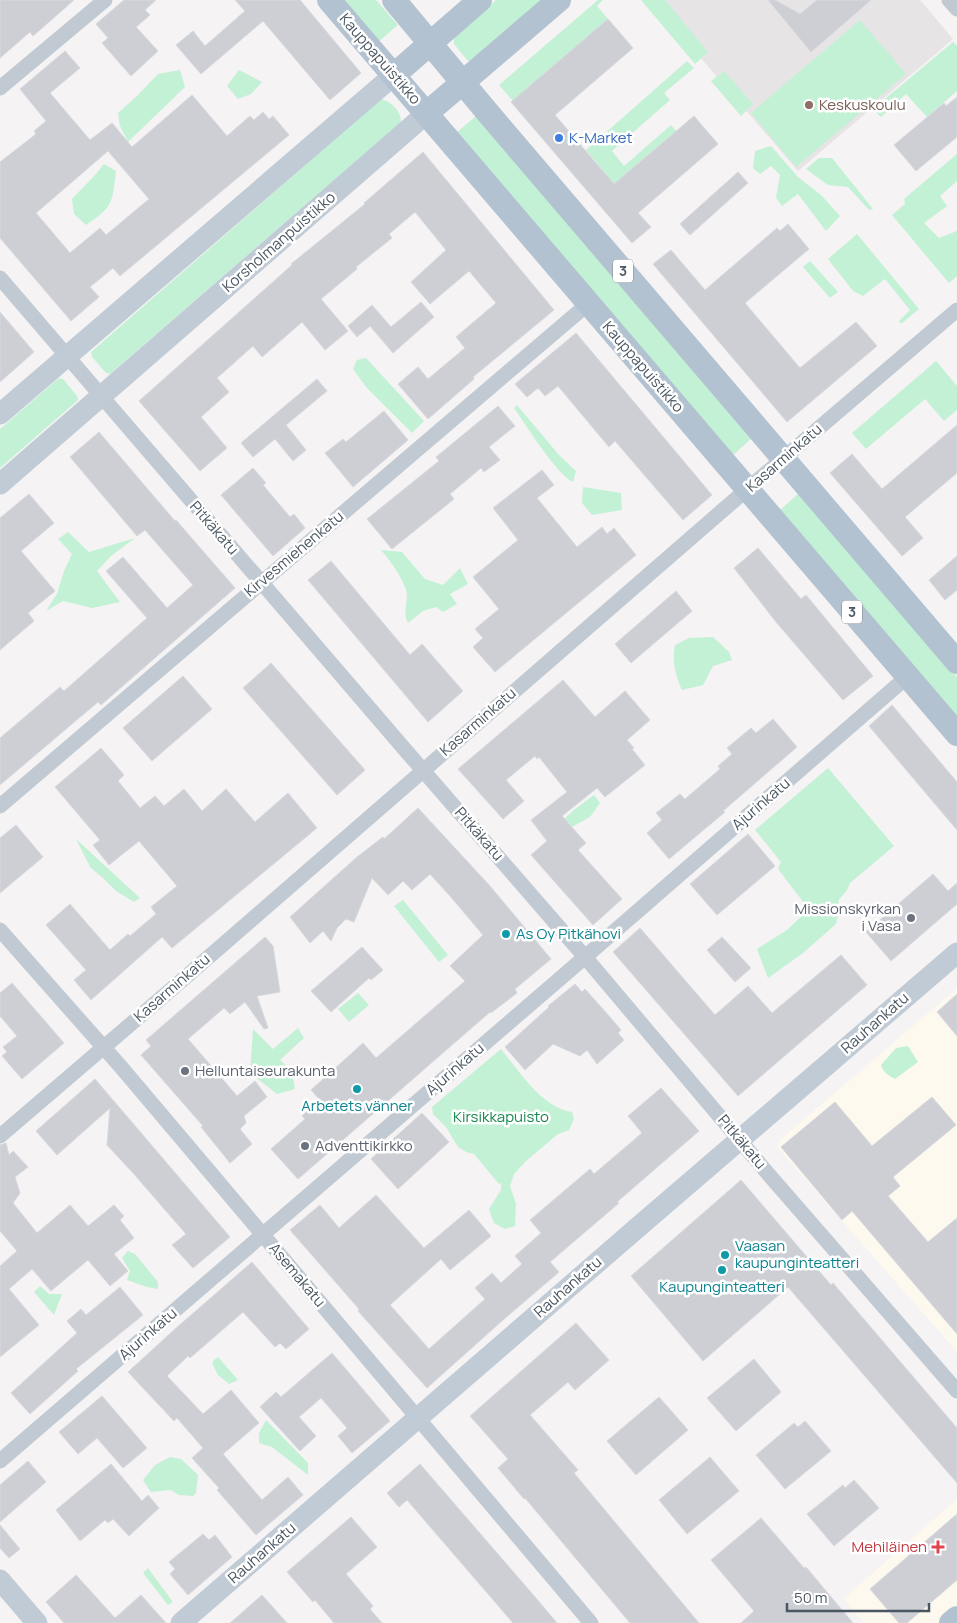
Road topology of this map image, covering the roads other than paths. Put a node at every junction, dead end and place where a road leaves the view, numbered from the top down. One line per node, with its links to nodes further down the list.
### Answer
1 (105, 0): 11 (street)
2 (329, 0): 9 (main road, Kauppapuistikko / 3)
3 (394, 0): 8 (main road, 3)
4 (480, 0): 8 (main road)
5 (559, 0): 10 (main road, Korsholmanpuistikko)
6 (950, 0): 7 (street)
7 (957, 9)
8 (430, 44): 9 (main road); 10 (main road, 3)
9 (394, 75): 12 (main road, Kauppapuistikko / 3); 16 (main road)
10 (463, 82): 12 (main road, Korsholmanpuistikko); 19 (main road, 3)
11 (0, 88)
12 (427, 113): 14 (main road, Kauppapuistikko / 3); 17 (main road, Korsholmanpuistikko)
13 (0, 278): 16 (street, Pitkäkatu)
14 (589, 303): 21 (main road, Kauppapuistikko / 3); 22 (street, Kirvesmiehenkatu)
15 (957, 310): 19 (street, Kasarminkatu)
16 (67, 356): 17 (street, Pitkäkatu); 18 (main road)
17 (102, 396): 20 (main road, Korsholmanpuistikko); 22 (street, Pitkäkatu)
18 (0, 414)
19 (783, 459): 21 (street, Kasarminkatu); 23 (main road, 3)
20 (0, 484)
21 (748, 489): 24 (main road, Kauppapuistikko / 3); 26 (street, Kasarminkatu)
22 (261, 582): 26 (street, Pitkäkatu); 27 (street, Kirvesmiehenkatu)
23 (957, 662)
24 (908, 676): 25 (main road, Kauppapuistikko / 3); 30 (street, Ajurinkatu)
25 (957, 734)
26 (423, 770): 30 (street, Pitkäkatu); 31 (street, Kasarminkatu)
27 (0, 806)
28 (0, 930): 31 (street, Asemakatu)
29 (957, 953): 33 (main road, Rauhankatu)
30 (585, 957): 33 (street, Pitkäkatu); 34 (street, Ajurinkatu)
31 (104, 1048): 32 (street, Kasarminkatu); 34 (street, Asemakatu)
32 (0, 1136)
33 (740, 1139): 35 (street, Pitkäkatu); 36 (main road, Rauhankatu)
34 (263, 1235): 36 (street, Asemakatu); 37 (street, Ajurinkatu)
35 (957, 1392)
36 (418, 1418): 41 (main road, Rauhankatu); 42 (street, Asemakatu)
37 (0, 1460)
38 (0, 1580): 40 (main road)
39 (957, 1618): 43 (main road)
40 (37, 1623)
41 (181, 1623)
42 (591, 1623)
43 (951, 1623)

